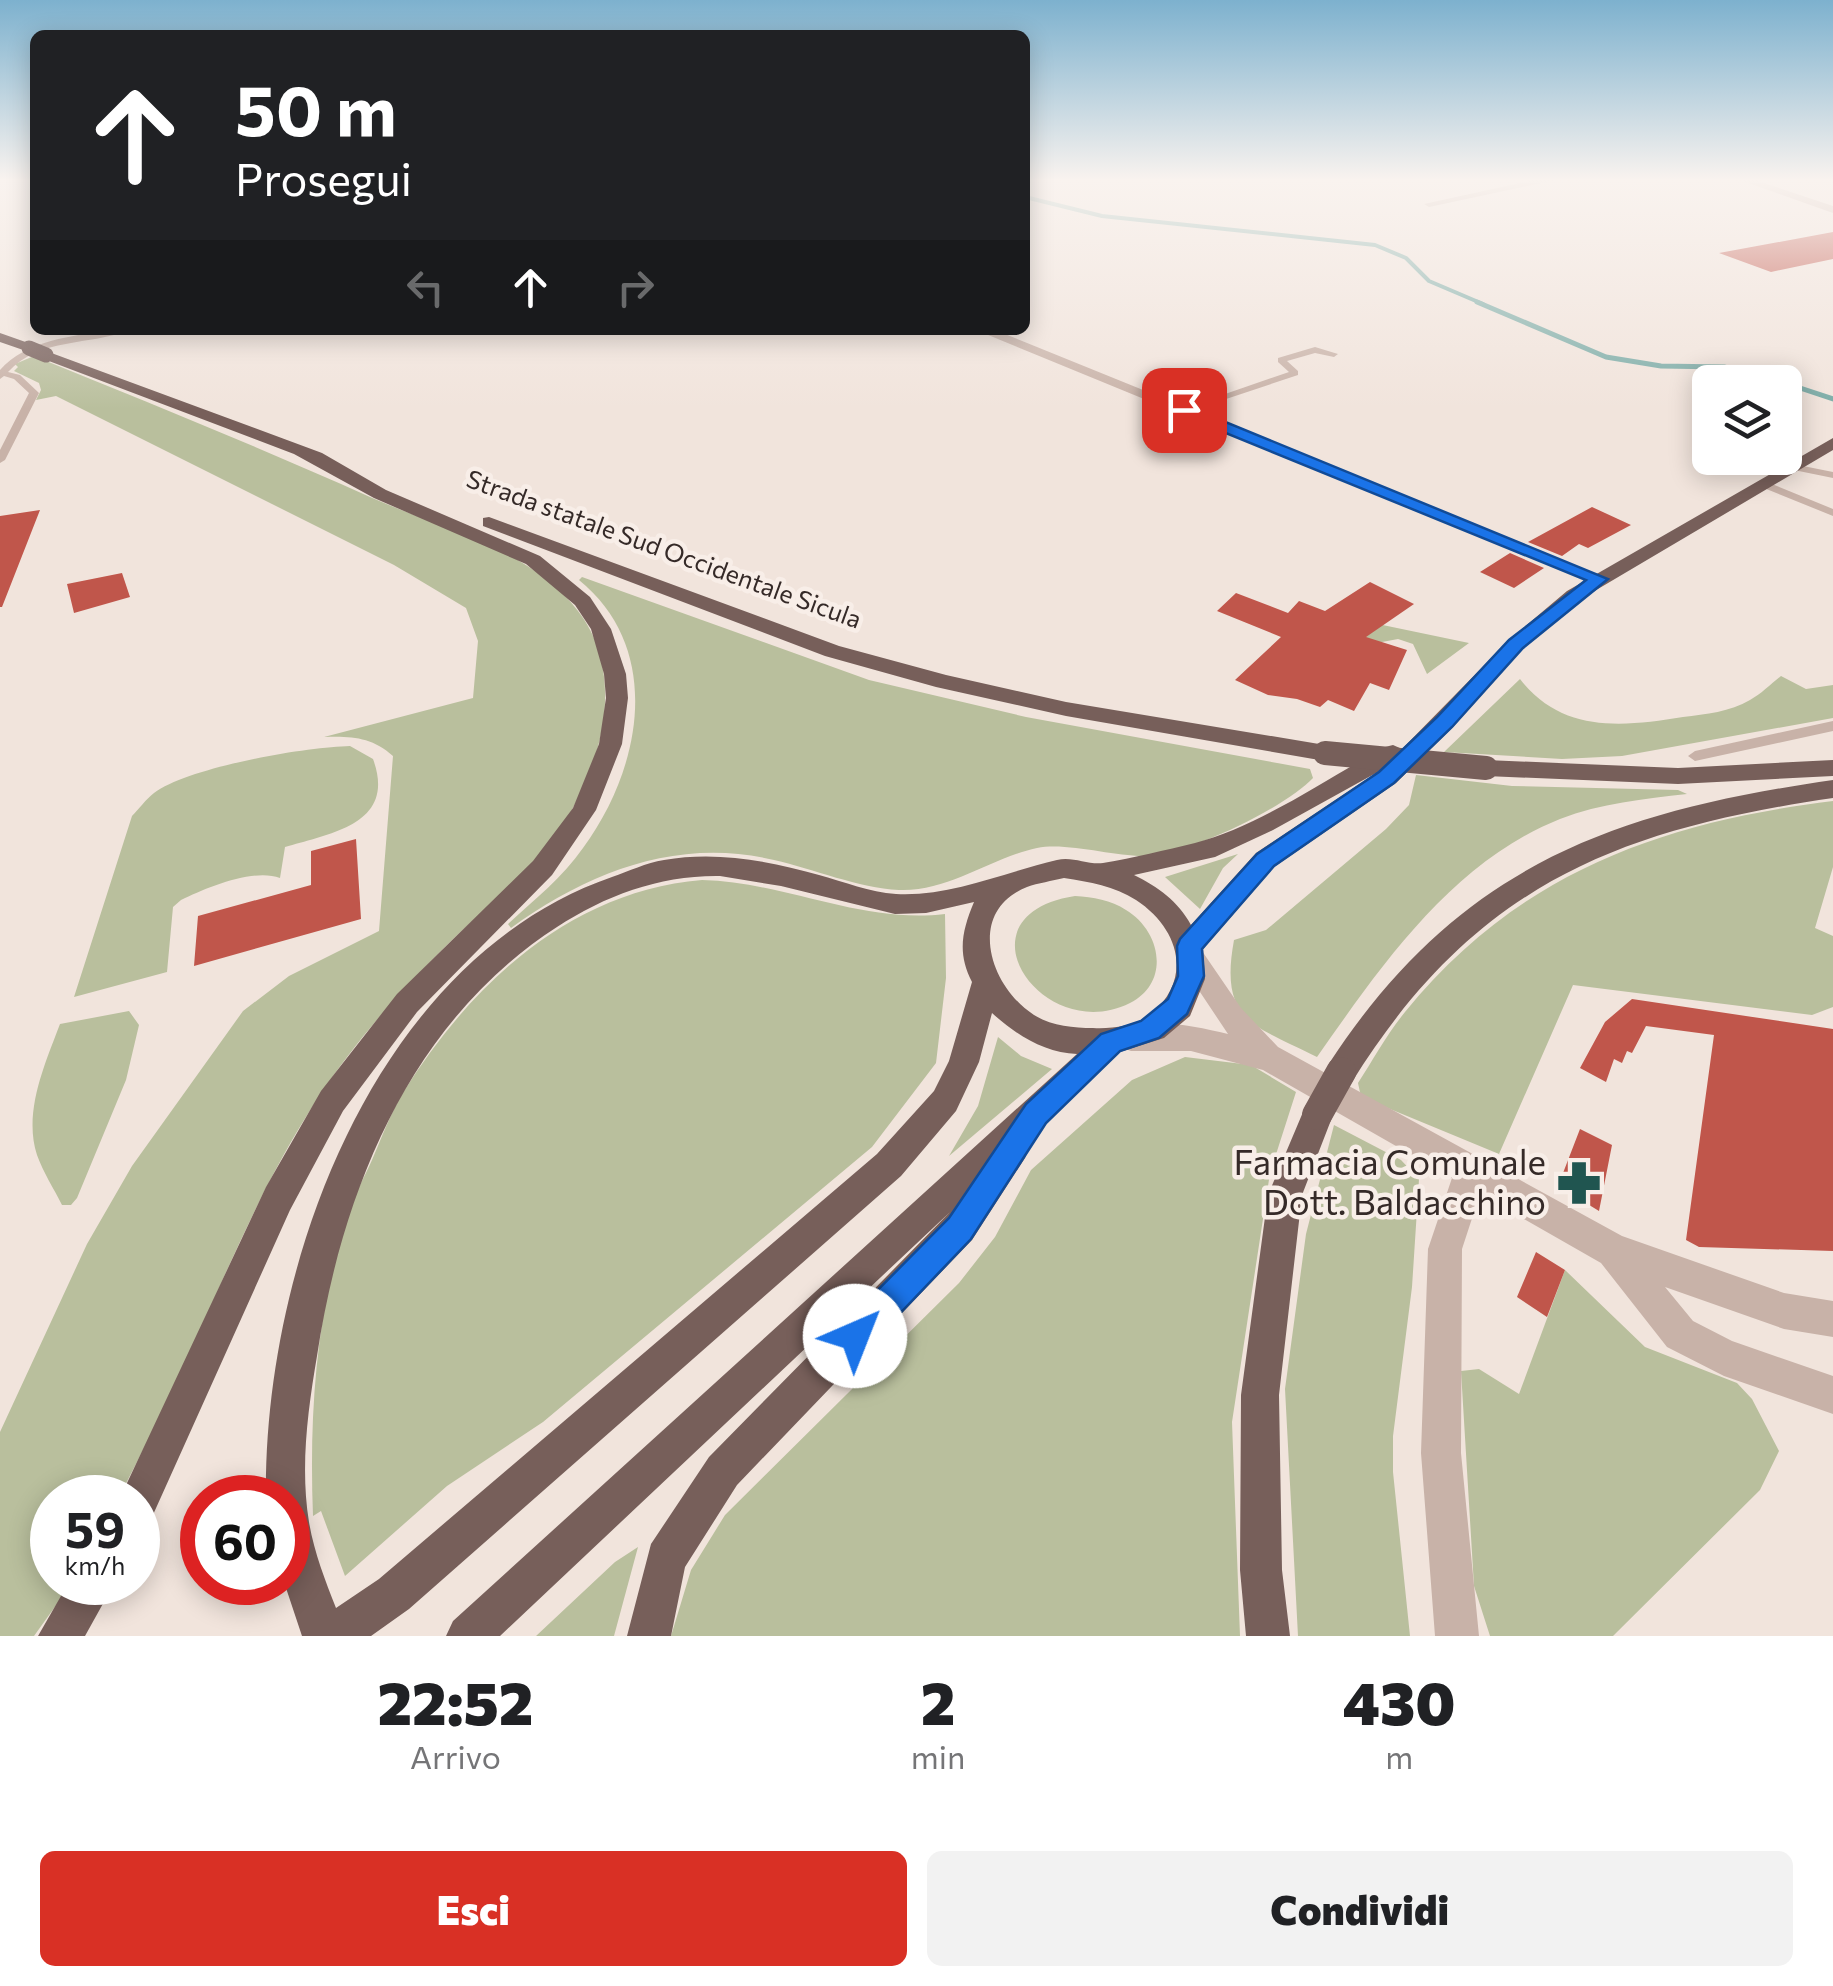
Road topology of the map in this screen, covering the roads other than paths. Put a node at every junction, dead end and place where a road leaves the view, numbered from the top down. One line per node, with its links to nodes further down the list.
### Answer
1 (103, 335): 5 (lane)
2 (995, 335): 6 (street)
3 (0, 337): 8 (main road, Strada statale Sud Occidentale Sicula, bridge)
4 (1334, 354): 6 (lane)
5 (1, 374): 9 (lane)
6 (1184, 410): 16 (street)
7 (1833, 443): 10 (main road)
8 (300, 451): 20 (main road, Strada statale Sud Occidentale Sicula, bridge); 33 (main road)
9 (0, 460)
10 (1802, 461)
11 (1802, 468): 13 (lane)
12 (1778, 475): 14 (main road)
13 (1833, 475)
14 (1763, 484): 15 (lane); 16 (main road)
15 (1833, 513)
16 (1599, 579): 17 (main road)
17 (1445, 722): 22 (main road); 24 (main road)
18 (1833, 726): 19 (lane)
19 (1695, 756)
20 (1833, 768)
21 (1833, 789): 42 (main road, bridge)
22 (1105, 872): 23 (main road); 24 (main road)
23 (1020, 878): 25 (main road); 34 (main road)
24 (1190, 953): 26 (main road); 27 (street)
25 (984, 986): 26 (main road); 39 (main road)
26 (1121, 1040): 27 (street); 28 (main road)
27 (1270, 1058): 29 (street)
28 (1036, 1114): 40 (main road); 41 (main road)
29 (1472, 1171): 30 (street); 43 (street)
30 (1614, 1251): 31 (street); 32 (street)
31 (1833, 1320)
32 (1833, 1395)
33 (151, 1475)
34 (289, 1475)
35 (310, 1594): 38 (main road)
36 (80, 1605): 37 (main road)
37 (60, 1636)
38 (324, 1636)
39 (333, 1636)
40 (468, 1636)
41 (649, 1636)
42 (1268, 1636)
43 (1457, 1636)

